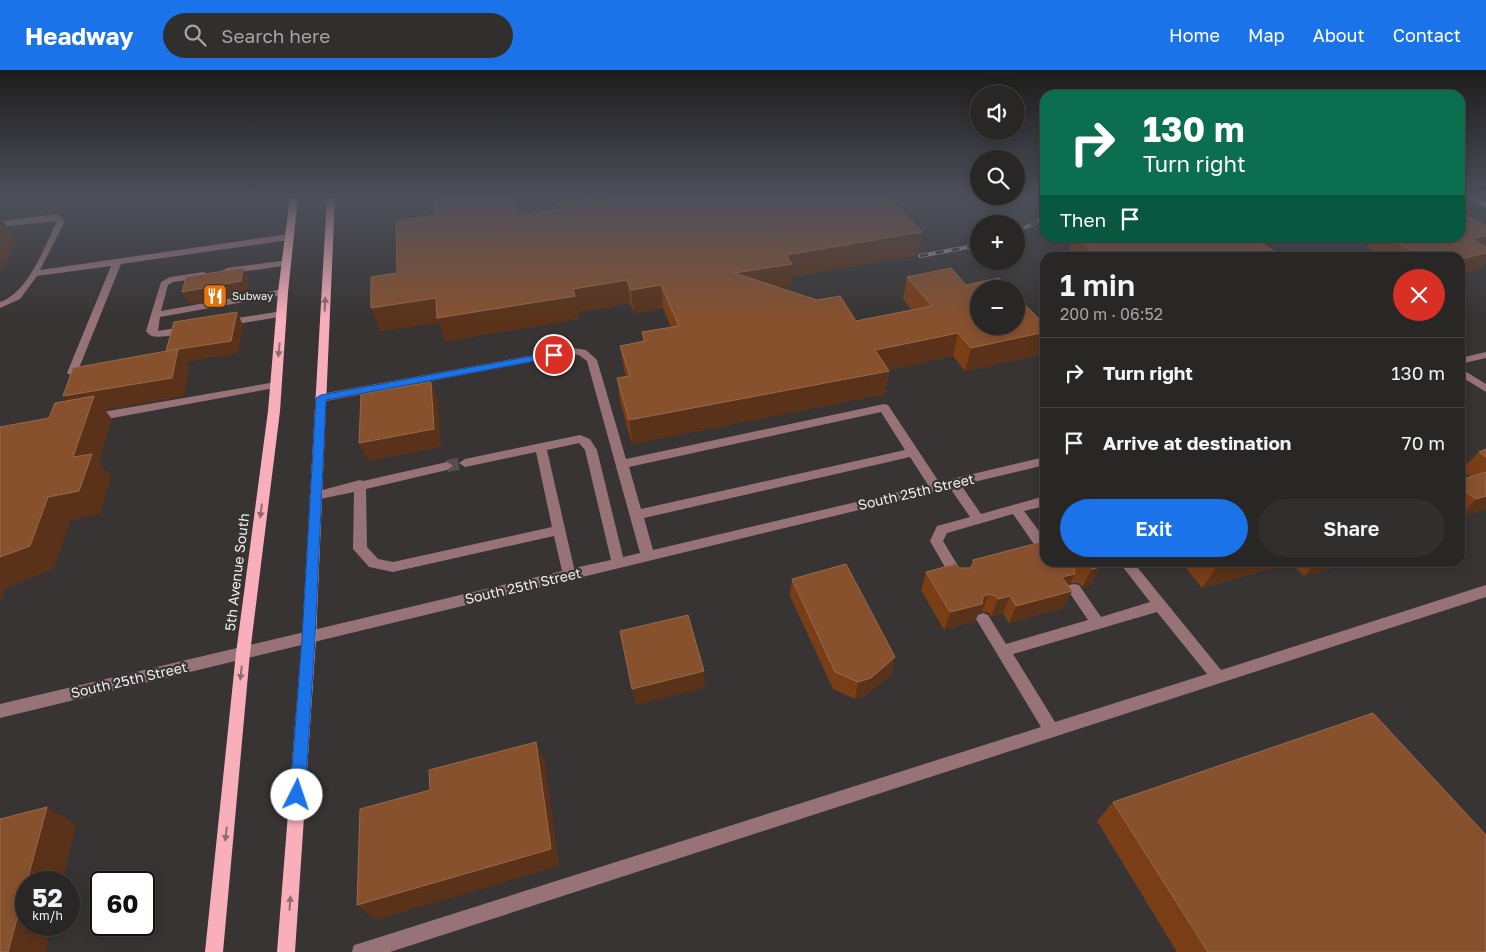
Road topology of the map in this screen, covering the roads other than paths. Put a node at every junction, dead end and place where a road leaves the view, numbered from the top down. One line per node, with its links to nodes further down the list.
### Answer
1 (52, 238): 7 (street)
2 (282, 238): 5 (street)
3 (290, 238): 6 (main road, 5th Avenue South)
4 (329, 238): 20 (main road, one-way to 4)
5 (117, 262): 7 (street); 16 (street)
6 (288, 263): 8 (main road, 5th Avenue South); 11 (street)
7 (34, 274): 9 (street)
8 (283, 292): 10 (main road, 5th Avenue South); 11 (street)
9 (0, 305)
10 (282, 314): 12 (street); 18 (main road, 5th Avenue South, one-way to 18)
11 (156, 315): 13 (street)
12 (214, 325)
13 (195, 328)
14 (1486, 355): 15 (street)
15 (1465, 361)
16 (72, 373)
17 (1465, 374): 19 (street)
18 (276, 385): 21 (street); 50 (main road, 5th Avenue South, one-way to 50)
19 (1486, 389)
20 (321, 398): 26 (street); 31 (main road)
21 (76, 420)
22 (541, 447): 24 (street); 36 (street); 39 (street)
23 (913, 452): 26 (street); 30 (street); 34 (street)
24 (465, 463)
25 (1040, 463): 28 (street, South 25th Street)
26 (622, 464): 34 (street)
27 (447, 466): 29 (street)
28 (953, 483): 30 (street, South 25th Street); 35 (street)
29 (360, 484): 31 (street); 36 (street)
30 (936, 487): 38 (street, South 25th Street)
31 (315, 496): 48 (main road)
32 (1040, 502): 33 (street)
33 (1016, 509): 35 (street); 37 (street)
34 (636, 515): 38 (street)
35 (978, 519): 42 (street)
36 (560, 530): 41 (street)
37 (1040, 542)
38 (648, 556): 39 (street, South 25th Street)
39 (618, 563): 41 (street, South 25th Street)
40 (1129, 567): 45 (street)
41 (569, 575): 48 (street, South 25th Street)
42 (959, 580)
43 (1074, 589): 47 (street)
44 (1486, 591): 51 (street)
45 (1160, 605): 47 (street); 51 (street)
46 (983, 619): 49 (street)
47 (1098, 624): 49 (street)
48 (309, 638): 50 (street, South 25th Street); 55 (main road, one-way to 48)
49 (1003, 651): 53 (street)
50 (243, 653): 52 (street, South 25th Street); 54 (main road, 5th Avenue South, one-way to 54)
51 (1218, 677): 53 (street)
52 (0, 711)
53 (1051, 730): 56 (street)
54 (214, 952)
55 (286, 952)
56 (361, 952)

